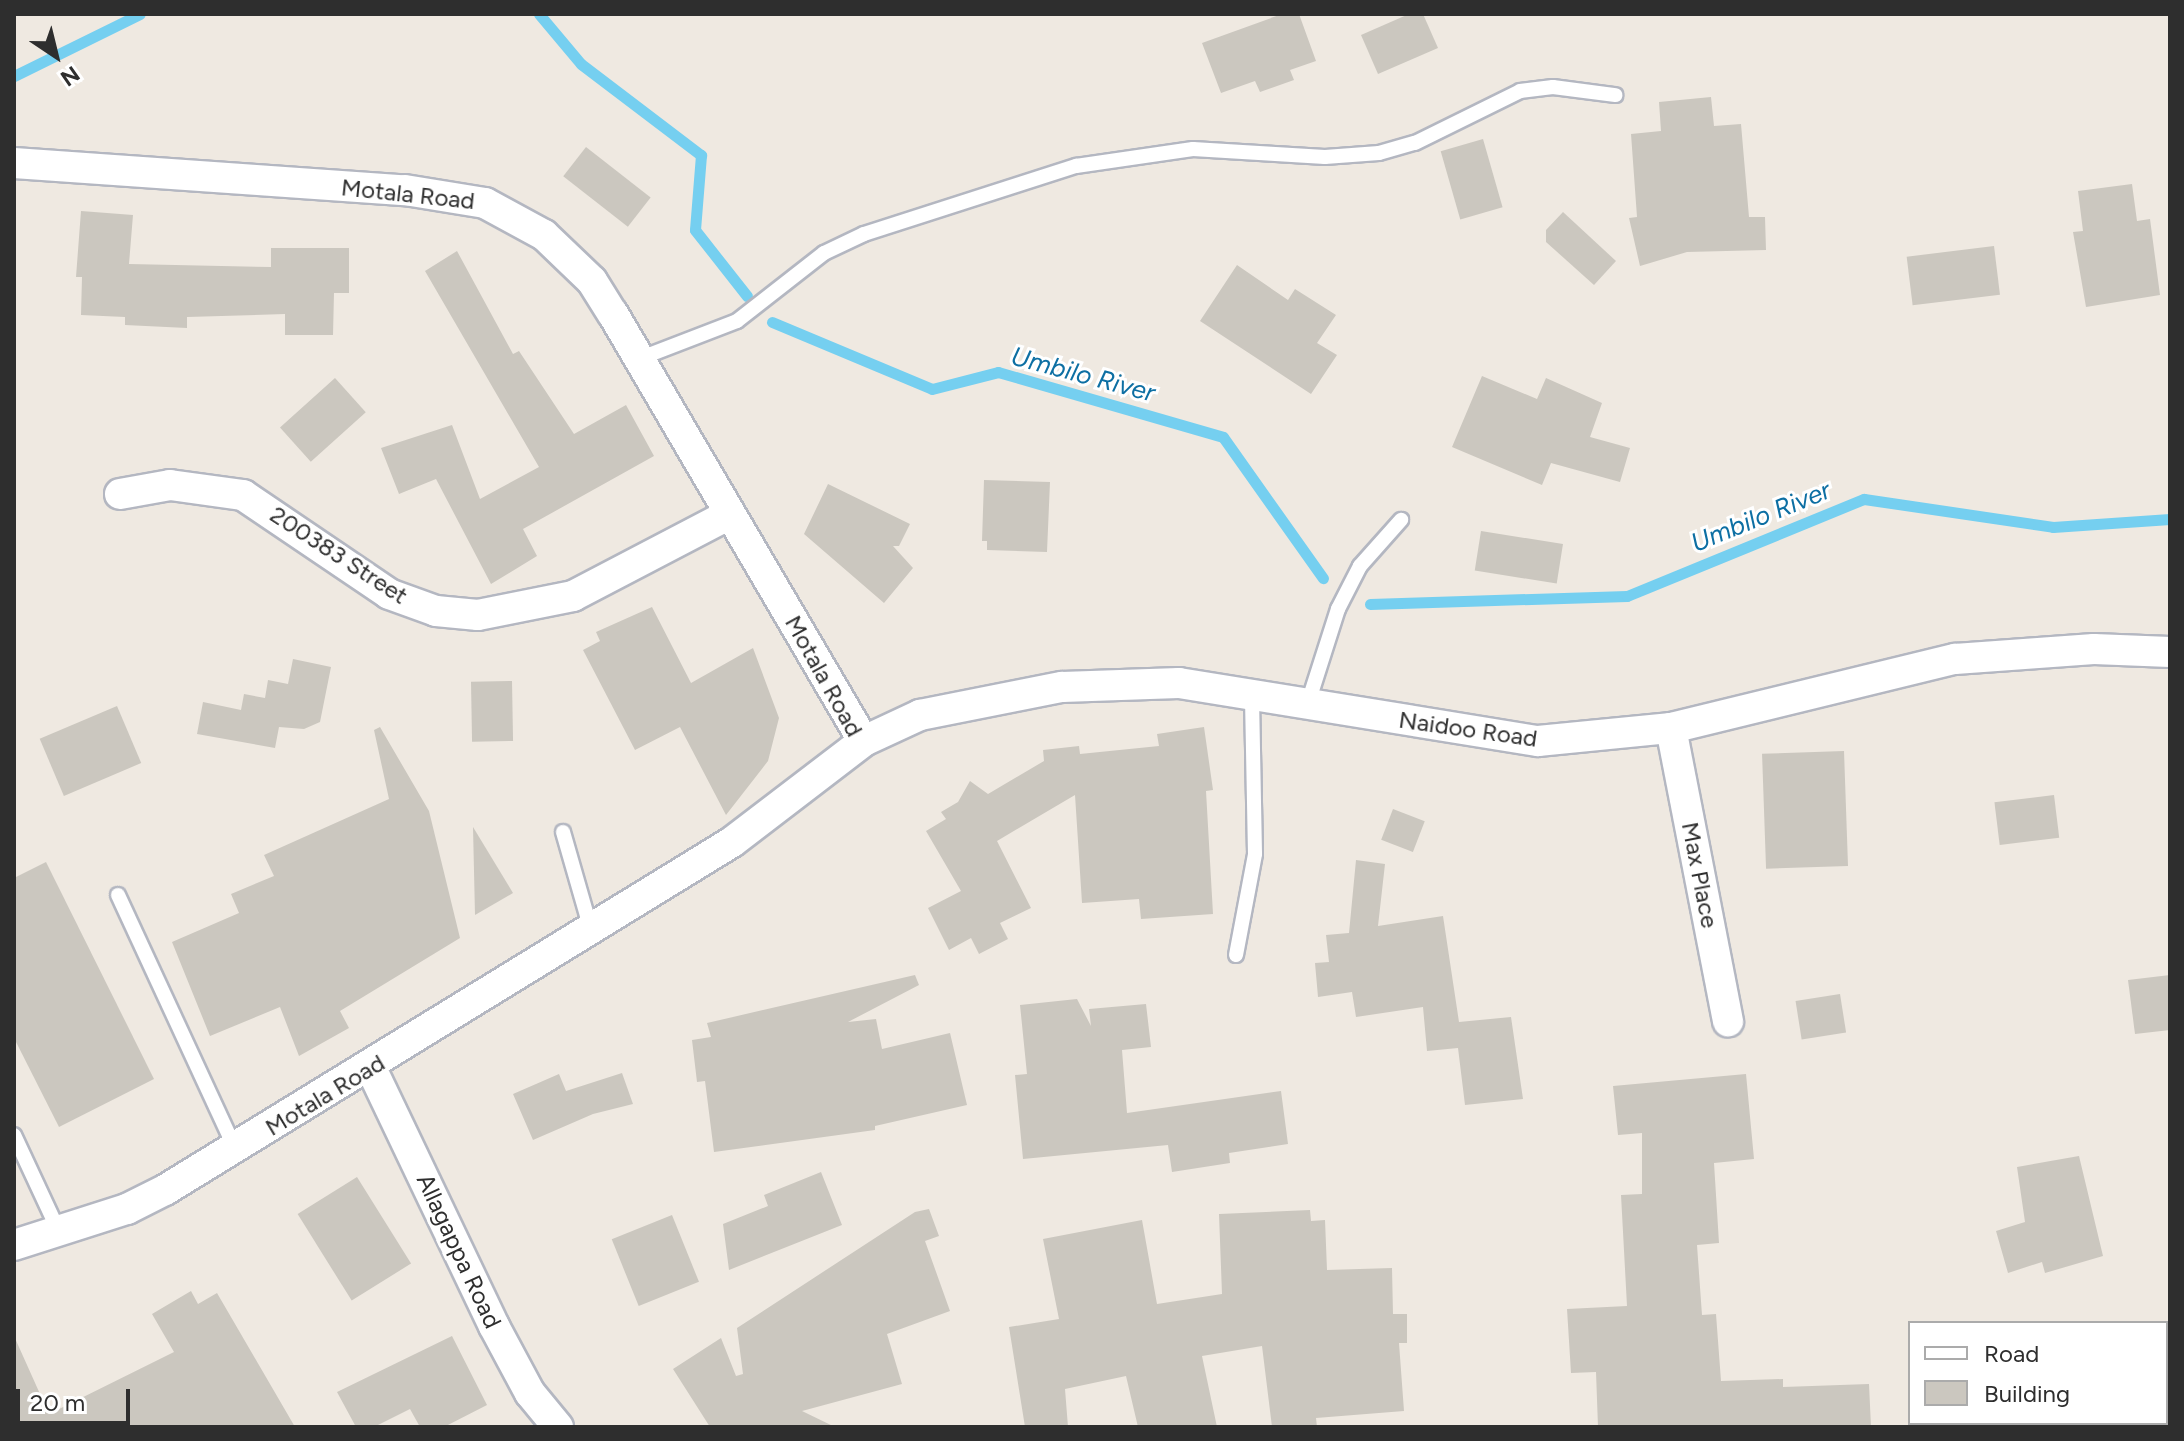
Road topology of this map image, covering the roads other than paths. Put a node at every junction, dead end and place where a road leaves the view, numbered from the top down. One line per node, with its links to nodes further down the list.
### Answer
1 (1615, 95): 3 (lane)
2 (14, 163): 3 (street, Motala Road)
3 (641, 358): 5 (street, Motala Road)
4 (120, 494): 5 (street, 200383 Street)
5 (730, 514): 11 (street, Motala Road)
6 (1401, 520): 9 (lane)
7 (2170, 652): 10 (street, Naidoo Road)
8 (1252, 692): 9 (street, Naidoo Road); 11 (street, Naidoo Road); 15 (lane)
9 (1308, 703): 10 (street, Naidoo Road)
10 (1671, 728): 16 (street, Max Place)
11 (864, 741): 14 (street, Motala Road)
12 (563, 832): 14 (lane)
13 (118, 895): 19 (lane)
14 (590, 926): 17 (street, Motala Road)
15 (1236, 955)
16 (1728, 1022)
17 (371, 1068): 19 (street, Motala Road); 22 (street, Allagappa Road)
18 (14, 1135): 20 (lane)
19 (235, 1149): 20 (street, Motala Road)
20 (59, 1232): 21 (street, Motala Road)
21 (14, 1245)
22 (558, 1427)

